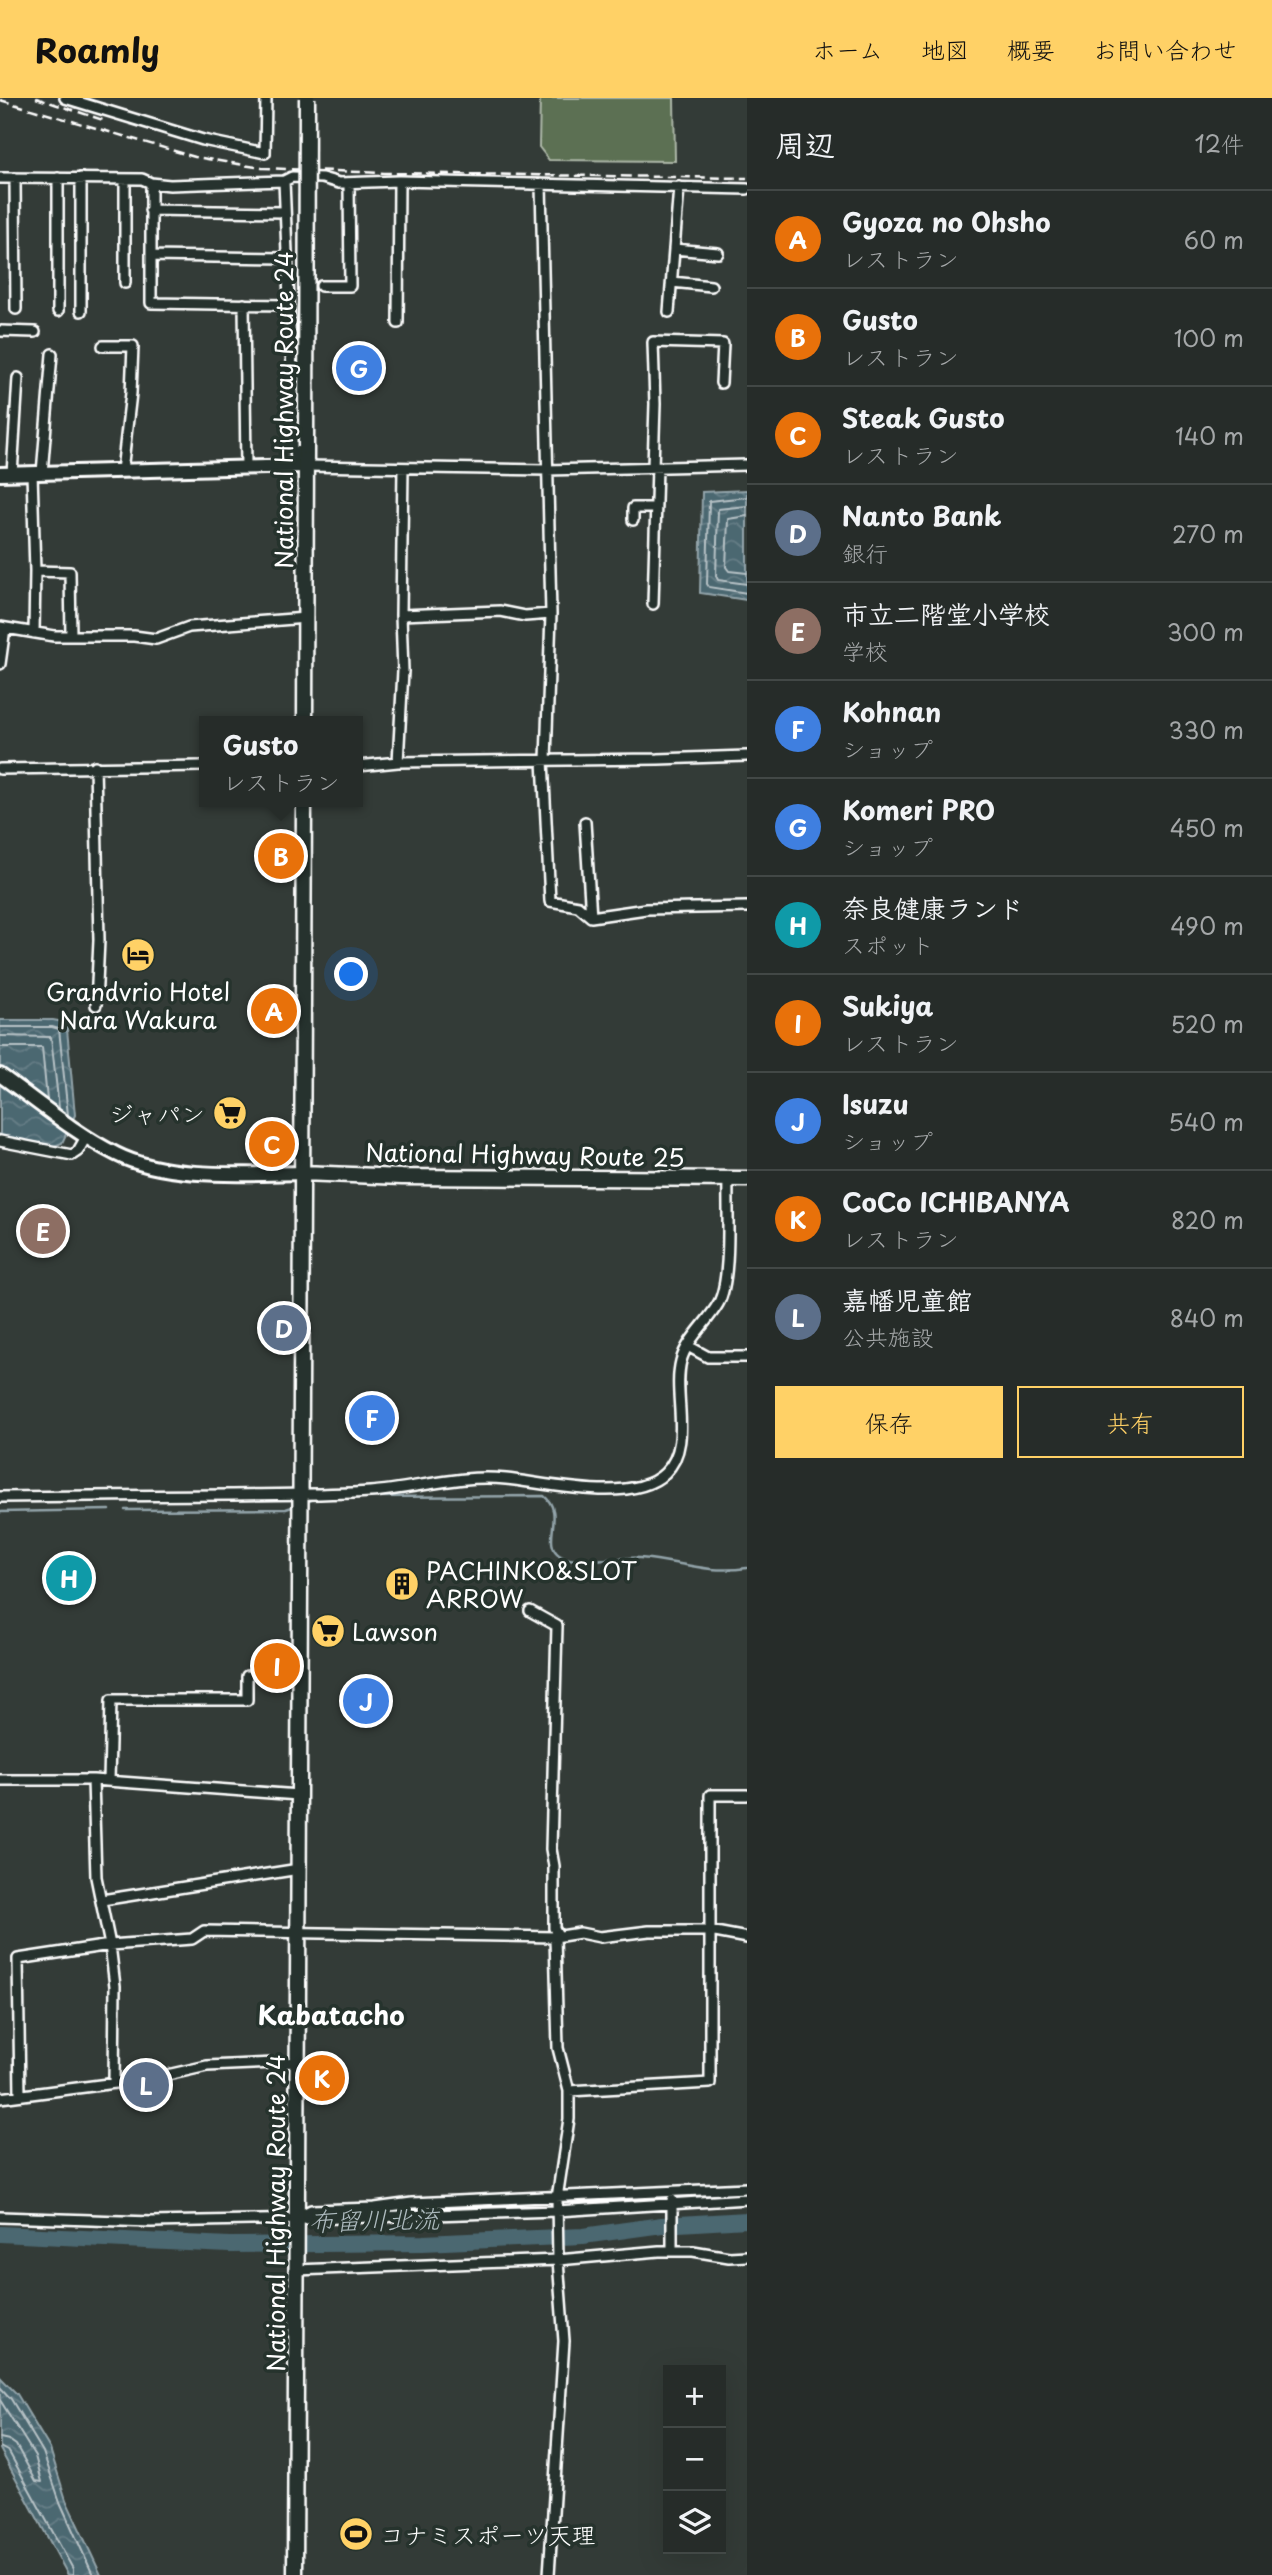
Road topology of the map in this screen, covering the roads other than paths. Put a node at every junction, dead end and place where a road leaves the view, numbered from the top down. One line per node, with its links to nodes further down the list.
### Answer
1 (65, 98): 2 (street)
2 (266, 98)
3 (307, 98): 40 (highway, National Highway Route 24, bridge)
4 (0, 178): 5 (street)
5 (15, 178): 6 (street); 28 (street)
6 (58, 178): 7 (street); 29 (street)
7 (81, 178): 8 (street); 30 (street)
8 (125, 179): 11 (street); 23 (street)
9 (284, 181): 11 (street); 12 (street); 17 (street)
10 (399, 181): 12 (street); 13 (street); 32 (street)
11 (151, 183): 16 (street)
12 (349, 183): 24 (street)
13 (541, 185): 14 (street); 44 (street)
14 (679, 187): 15 (street); 18 (street)
15 (747, 189)
16 (150, 210): 17 (street); 20 (street)
17 (285, 212): 21 (street)
18 (674, 249): 19 (street); 22 (street)
19 (718, 253)
20 (151, 256): 21 (street); 26 (street)
21 (287, 258): 27 (street)
22 (672, 282): 25 (street); 31 (street)
23 (125, 283)
24 (321, 286)
25 (711, 286)
26 (244, 304): 27 (street); 42 (street)
27 (289, 305): 40 (street)
28 (16, 309)
29 (58, 311)
30 (80, 311)
31 (669, 312)
32 (398, 323)
33 (0, 331): 34 (street)
34 (35, 332)
35 (103, 346): 45 (street)
36 (51, 354): 46 (street)
37 (18, 378): 47 (street)
38 (722, 383): 41 (street)
39 (747, 465): 41 (street)
40 (301, 466): 42 (main road); 43 (street); 54 (highway, National Highway Route 24)
41 (655, 467): 44 (street); 48 (street)
42 (246, 468): 45 (main road)
43 (403, 468): 44 (street); 53 (street)
44 (547, 470): 52 (street)
45 (122, 471): 46 (main road)
46 (37, 473): 47 (main road); 50 (street)
47 (6, 474)
48 (656, 508): 49 (street); 51 (street)
49 (633, 520)
50 (35, 571): 56 (street); 57 (street)
51 (653, 604)
52 (551, 614): 53 (street); 61 (street)
53 (401, 615): 62 (street)
54 (306, 618): 57 (street); 59 (highway, National Highway Route 24)
55 (2, 628): 56 (street); 58 (street)
56 (34, 633): 57 (street)
57 (71, 636)
58 (0, 664)
59 (304, 716)
60 (747, 755): 61 (street)
61 (545, 760): 62 (street); 70 (street)
62 (398, 762): 63 (street)
63 (363, 765)
64 (95, 766): 65 (street); 66 (street); 71 (street)
65 (199, 766)
66 (0, 769)
67 (304, 807): 75 (highway, National Highway Route 24)
68 (585, 822): 70 (street)
69 (747, 907): 70 (street)
70 (591, 917)
71 (96, 1005)
72 (0, 1075): 73 (main road)
73 (81, 1134): 74 (street); 75 (main road)
74 (0, 1141)
75 (302, 1173): 76 (highway, National Highway Route 25); 80 (highway, National Highway Route 24)
76 (728, 1178): 77 (highway, National Highway Route 25); 78 (street)
77 (747, 1179)
78 (688, 1346): 79 (street); 80 (street)
79 (747, 1357)
80 (300, 1494): 81 (street); 87 (highway, National Highway Route 24)
81 (0, 1497)
82 (530, 1611): 93 (street)
83 (247, 1676): 86 (street)
84 (0, 1780): 85 (street)
85 (93, 1780): 86 (street); 90 (street)
86 (109, 1781): 87 (street)
87 (299, 1795): 89 (highway, National Highway Route 24)
88 (747, 1795): 91 (street)
89 (299, 1869): 90 (street); 92 (highway, National Highway Route 24)
90 (102, 1900): 95 (street)
91 (710, 1931): 93 (street); 94 (street); 98 (street)
92 (299, 1934): 93 (street); 95 (street); 96 (highway, National Highway Route 24)
93 (556, 1936): 98 (street)
94 (747, 1938)
95 (110, 1945): 97 (street); 99 (street)
96 (298, 2062): 97 (street); 108 (highway, National Highway Route 24)
97 (114, 2082): 99 (street)
98 (569, 2091): 103 (street)
99 (20, 2095): 100 (street)
100 (0, 2098)
101 (747, 2188): 102 (street)
102 (671, 2192): 103 (street); 105 (street)
103 (557, 2198): 106 (street); 108 (street)
104 (747, 2199): 105 (street)
105 (672, 2208): 106 (street); 109 (street)
106 (557, 2215): 108 (street); 111 (street)
107 (0, 2217): 108 (street)
108 (296, 2222): 112 (highway, National Highway Route 24)
109 (672, 2249): 110 (street); 111 (street)
110 (747, 2256)
111 (558, 2257): 112 (street); 114 (street)
112 (296, 2263): 113 (highway, National Highway Route 24)
113 (295, 2575)
114 (549, 2575)

